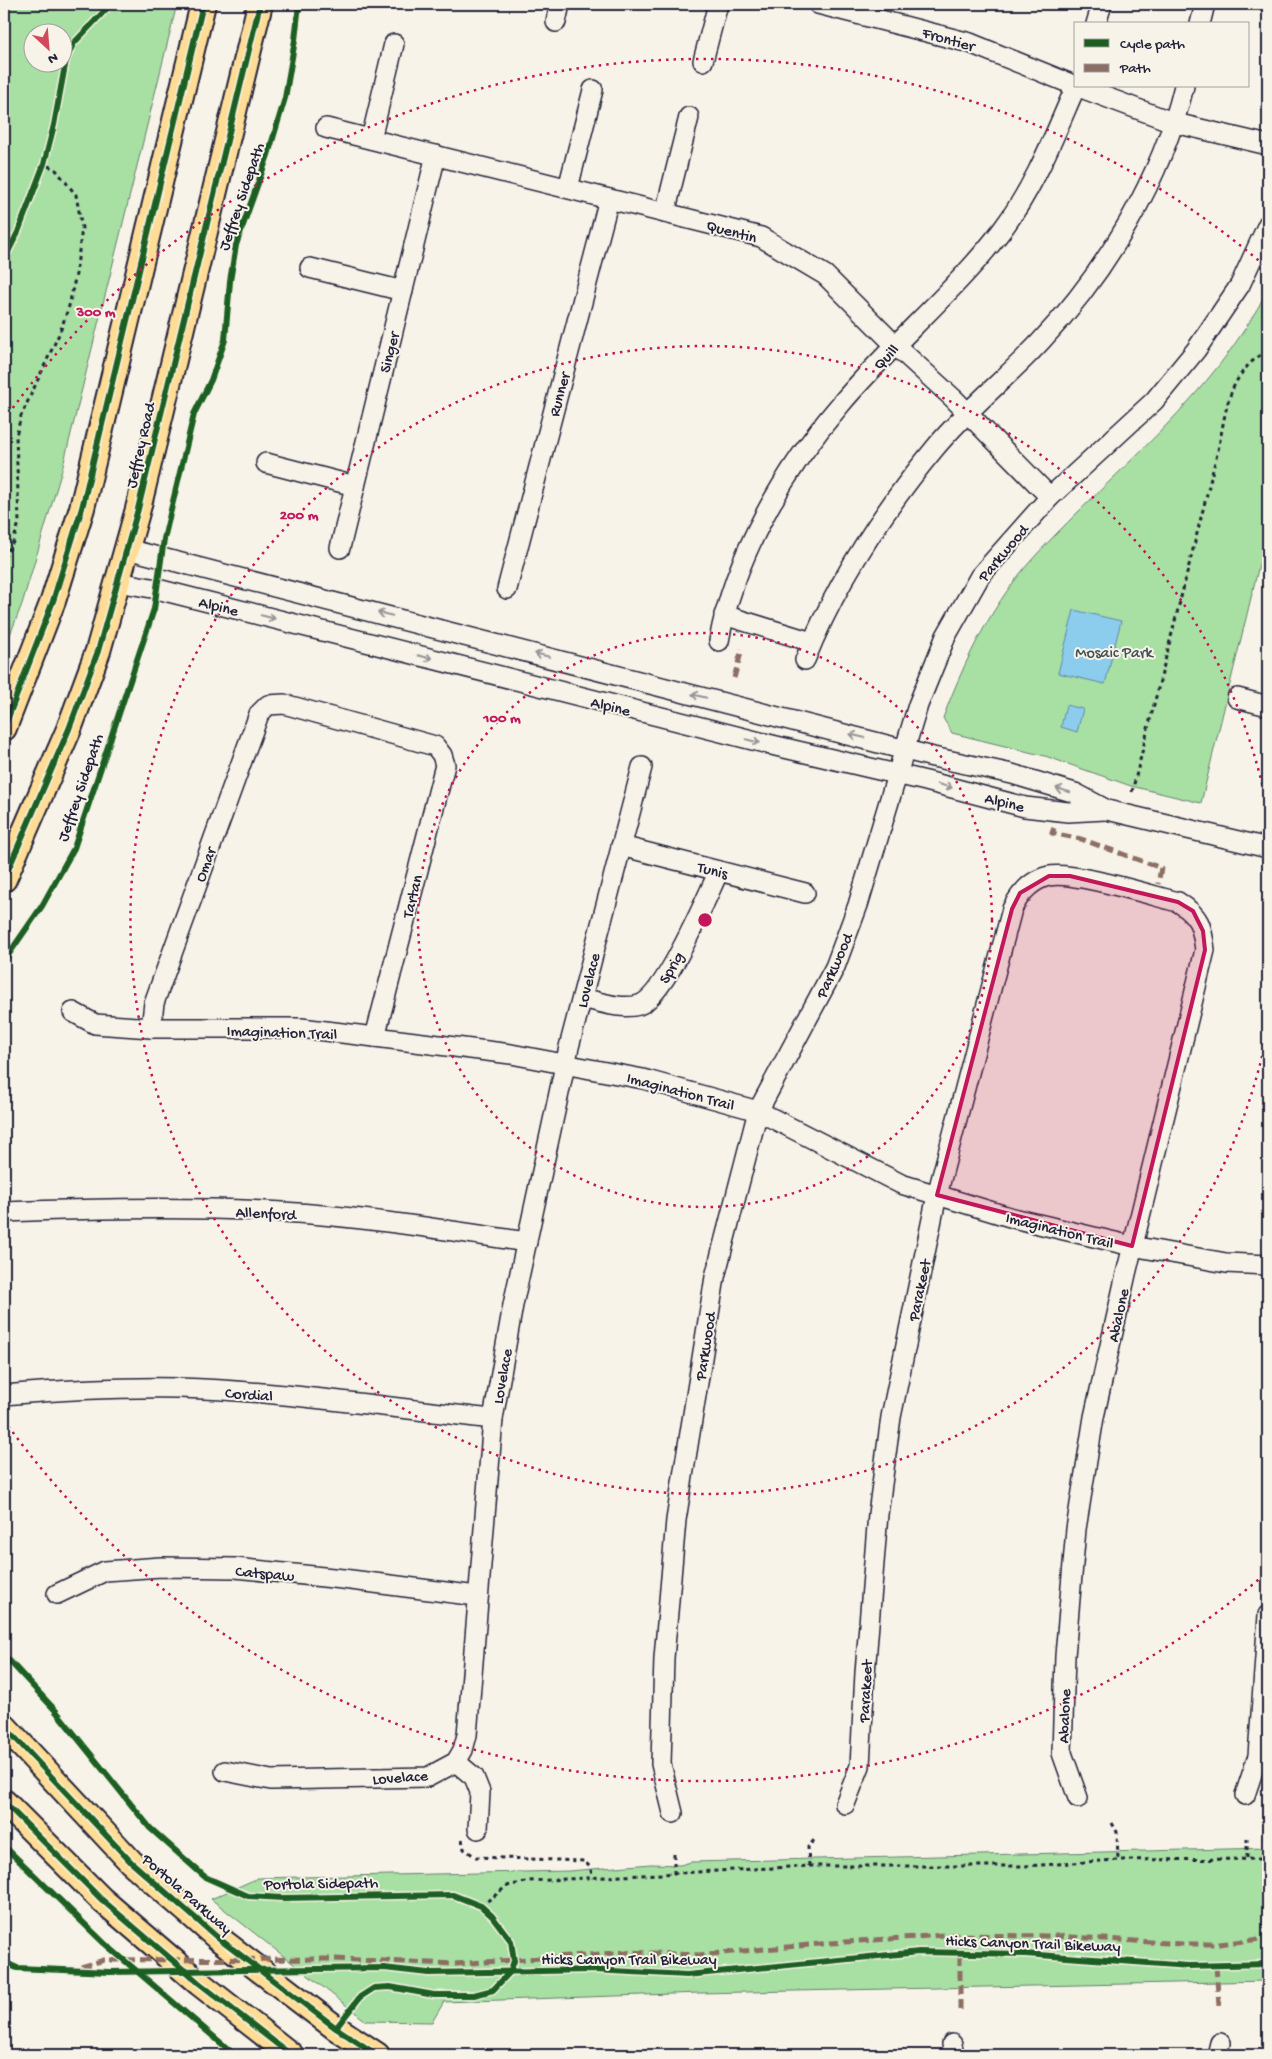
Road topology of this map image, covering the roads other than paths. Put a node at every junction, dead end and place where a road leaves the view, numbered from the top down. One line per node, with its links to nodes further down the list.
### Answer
1 (203, 4): 46 (main road)
2 (260, 4): 36 (main road, Jeffrey Road)
3 (560, 4): 8 (street)
4 (718, 4): 12 (street)
5 (818, 4): 13 (street, Frontier)
6 (1102, 4): 9 (street)
7 (1205, 4): 10 (street)
8 (556, 22)
9 (1097, 22)
10 (1200, 22)
11 (394, 44): 21 (street)
12 (703, 60)
13 (1074, 85)
14 (1075, 88): 30 (street, Quill)
15 (1081, 88): 19 (street, Frontier)
16 (1184, 88): 19 (street)
17 (593, 90): 24 (street)
18 (689, 117): 26 (street)
19 (1175, 123): 22 (street, Frontier); 31 (street)
20 (326, 128): 21 (street, Quentin)
21 (371, 139): 23 (street, Quentin)
22 (1268, 145)
23 (436, 156): 24 (street, Quentin); 29 (street, Singer)
24 (568, 188): 25 (street, Quentin)
25 (609, 199): 26 (street, Quentin); 38 (street, Runner)
26 (666, 213): 30 (street, Quentin)
27 (1268, 224): 34 (street, Parkwood)
28 (310, 268): 29 (street)
29 (403, 290): 33 (street, Singer)
30 (895, 345): 31 (street, Quentin); 39 (street, Quill)
31 (968, 413): 34 (street, Quentin); 41 (street)
32 (266, 464): 33 (street)
33 (356, 486): 35 (street, Singer)
34 (1050, 496): 47 (street, Parkwood)
35 (340, 548)
36 (127, 549): 37 (main road, Jeffrey Road); 47 (street, Alpine, one-way to 36)
37 (118, 582): 49 (street, Alpine, one-way to 49); 54 (main road, Jeffrey Road)
38 (507, 589)
39 (724, 616): 40 (street, Quill); 41 (street)
40 (720, 641)
41 (812, 642): 42 (street)
42 (805, 660)
43 (1237, 698): 45 (street)
44 (268, 705): 59 (street, Omar); 60 (street, Tartan)
45 (1268, 706)
46 (4, 728)
47 (904, 749): 49 (street, Parkwood); 50 (street, Alpine, one-way to 47)
48 (642, 767): 51 (street, Lovelace)
49 (897, 774): 50 (street, Alpine, one-way to 50); 62 (street, Parkwood)
50 (1107, 810): 52 (street, Alpine)
51 (621, 846): 53 (street, Tunis); 57 (street, Lovelace)
52 (1268, 848)
53 (719, 871): 56 (street, Tunis); 57 (street, Sprig)
54 (4, 879)
55 (1124, 889): 63 (street, Parakeet); 66 (street, Abalone)
56 (805, 893)
57 (582, 998): 61 (street, Lovelace)
58 (73, 1012): 59 (street, Imagination Trail)
59 (151, 1028): 60 (street, Imagination Trail)
60 (376, 1036): 61 (street, Imagination Trail)
61 (565, 1064): 62 (street, Imagination Trail); 65 (street, Lovelace)
62 (758, 1111): 63 (street, Imagination Trail); 80 (street, Parkwood)
63 (937, 1196): 66 (street, Imagination Trail); 79 (street, Parakeet)
64 (4, 1212): 65 (street, Allenford)
65 (527, 1242): 69 (street, Lovelace)
66 (1132, 1246): 67 (street, Imagination Trail); 77 (street, Abalone)
67 (1268, 1264)
68 (4, 1395): 69 (street, Cordial)
69 (493, 1419): 71 (street, Lovelace)
70 (57, 1594): 71 (street, Catspaw)
71 (477, 1596): 74 (street, Lovelace)
72 (1268, 1615): 76 (street)
73 (4, 1726): 83 (main road, Portola Parkway)
74 (456, 1762): 75 (street, Lovelace); 81 (street)
75 (225, 1771)
76 (1245, 1795)
77 (1078, 1798)
78 (4, 1802): 82 (main road)
79 (845, 1804)
80 (673, 1813)
81 (469, 1830)
82 (291, 2055)
83 (377, 2055)

